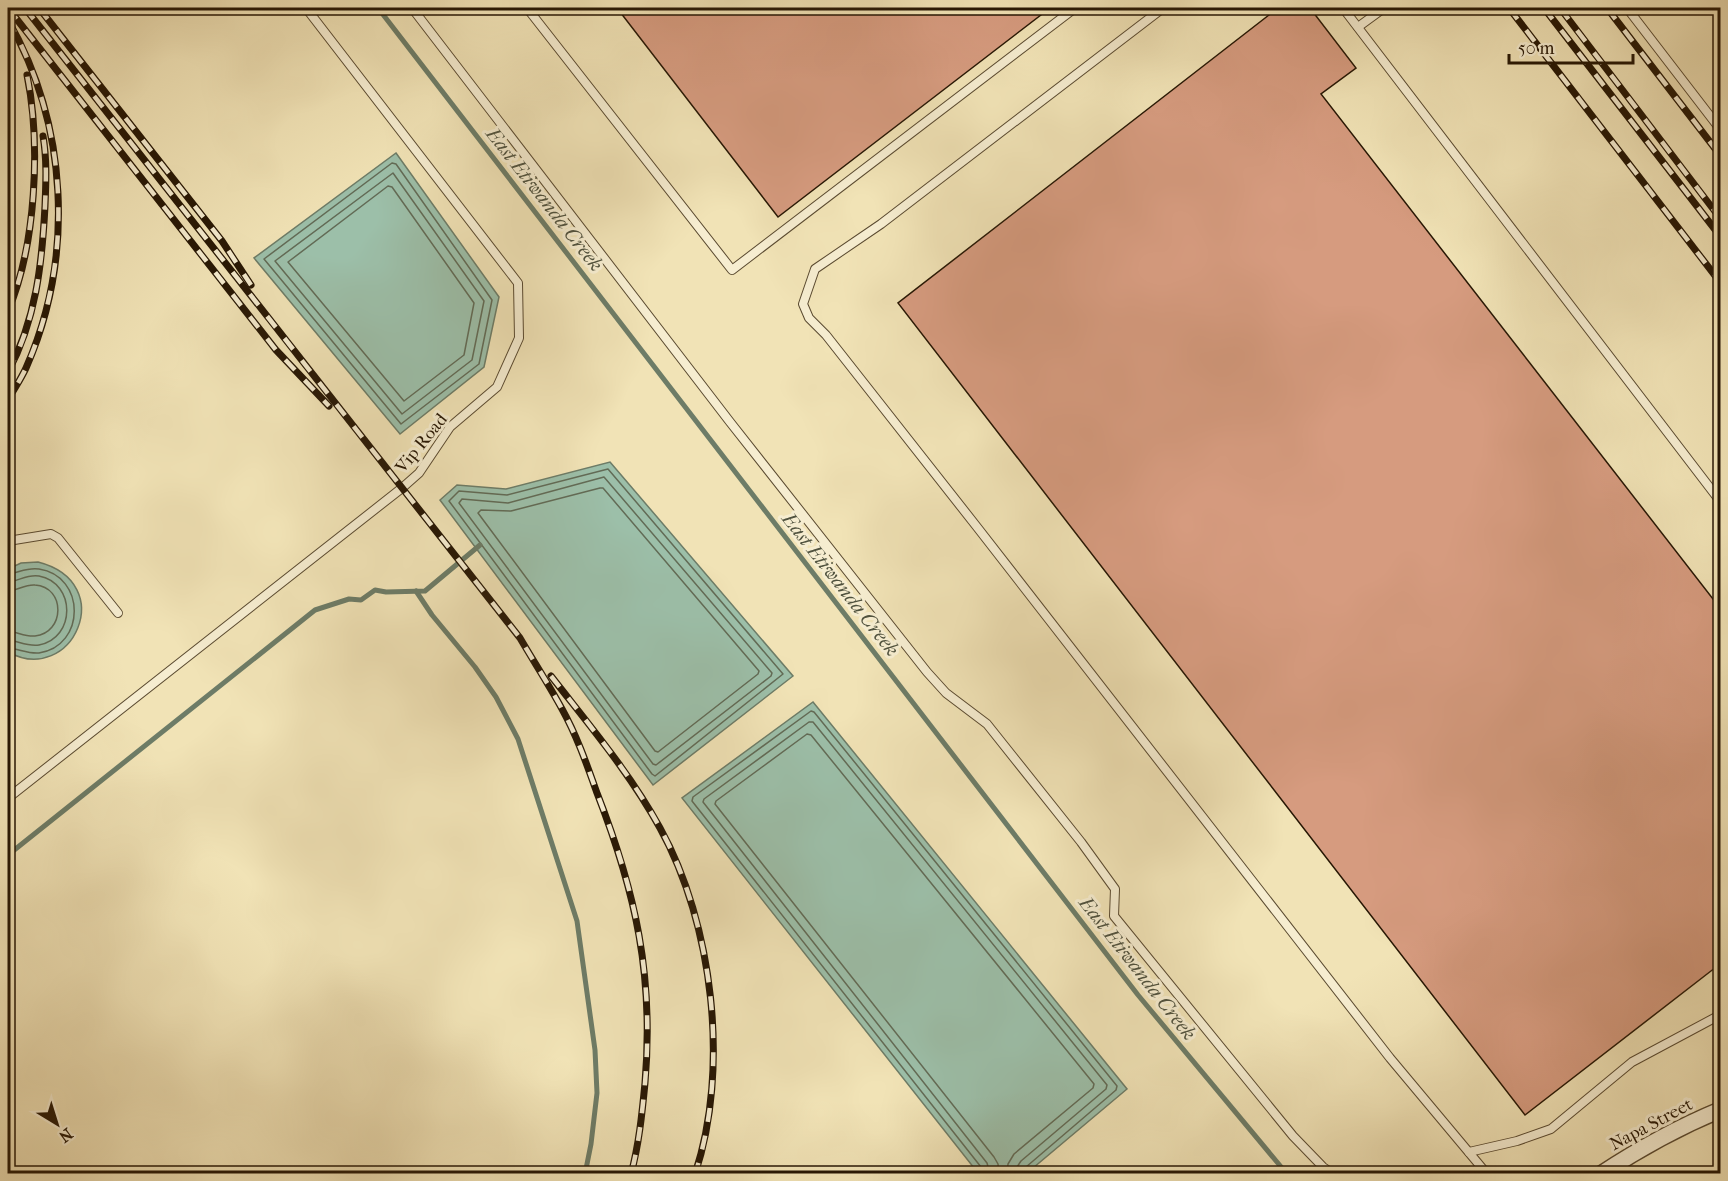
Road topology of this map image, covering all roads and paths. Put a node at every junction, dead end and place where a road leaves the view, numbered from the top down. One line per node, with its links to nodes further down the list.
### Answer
1 (306, 8): 14 (lane, Vip Road)
2 (412, 8): 18 (lane)
3 (527, 8): 4 (lane)
4 (1075, 8)
5 (1163, 8): 17 (lane)
6 (1343, 8): 9 (lane)
7 (1384, 8): 9 (lane)
8 (1627, 8): 10 (lane)
9 (1358, 27): 11 (lane)
10 (1720, 129)
11 (1720, 501)
12 (8, 541): 13 (lane)
13 (118, 613)
14 (8, 798)
15 (1720, 1015): 17 (lane)
16 (1720, 1110): 20 (street, Napa Street)
17 (1469, 1152): 19 (lane)
18 (1333, 1173)
19 (1487, 1173)
20 (1601, 1173)

